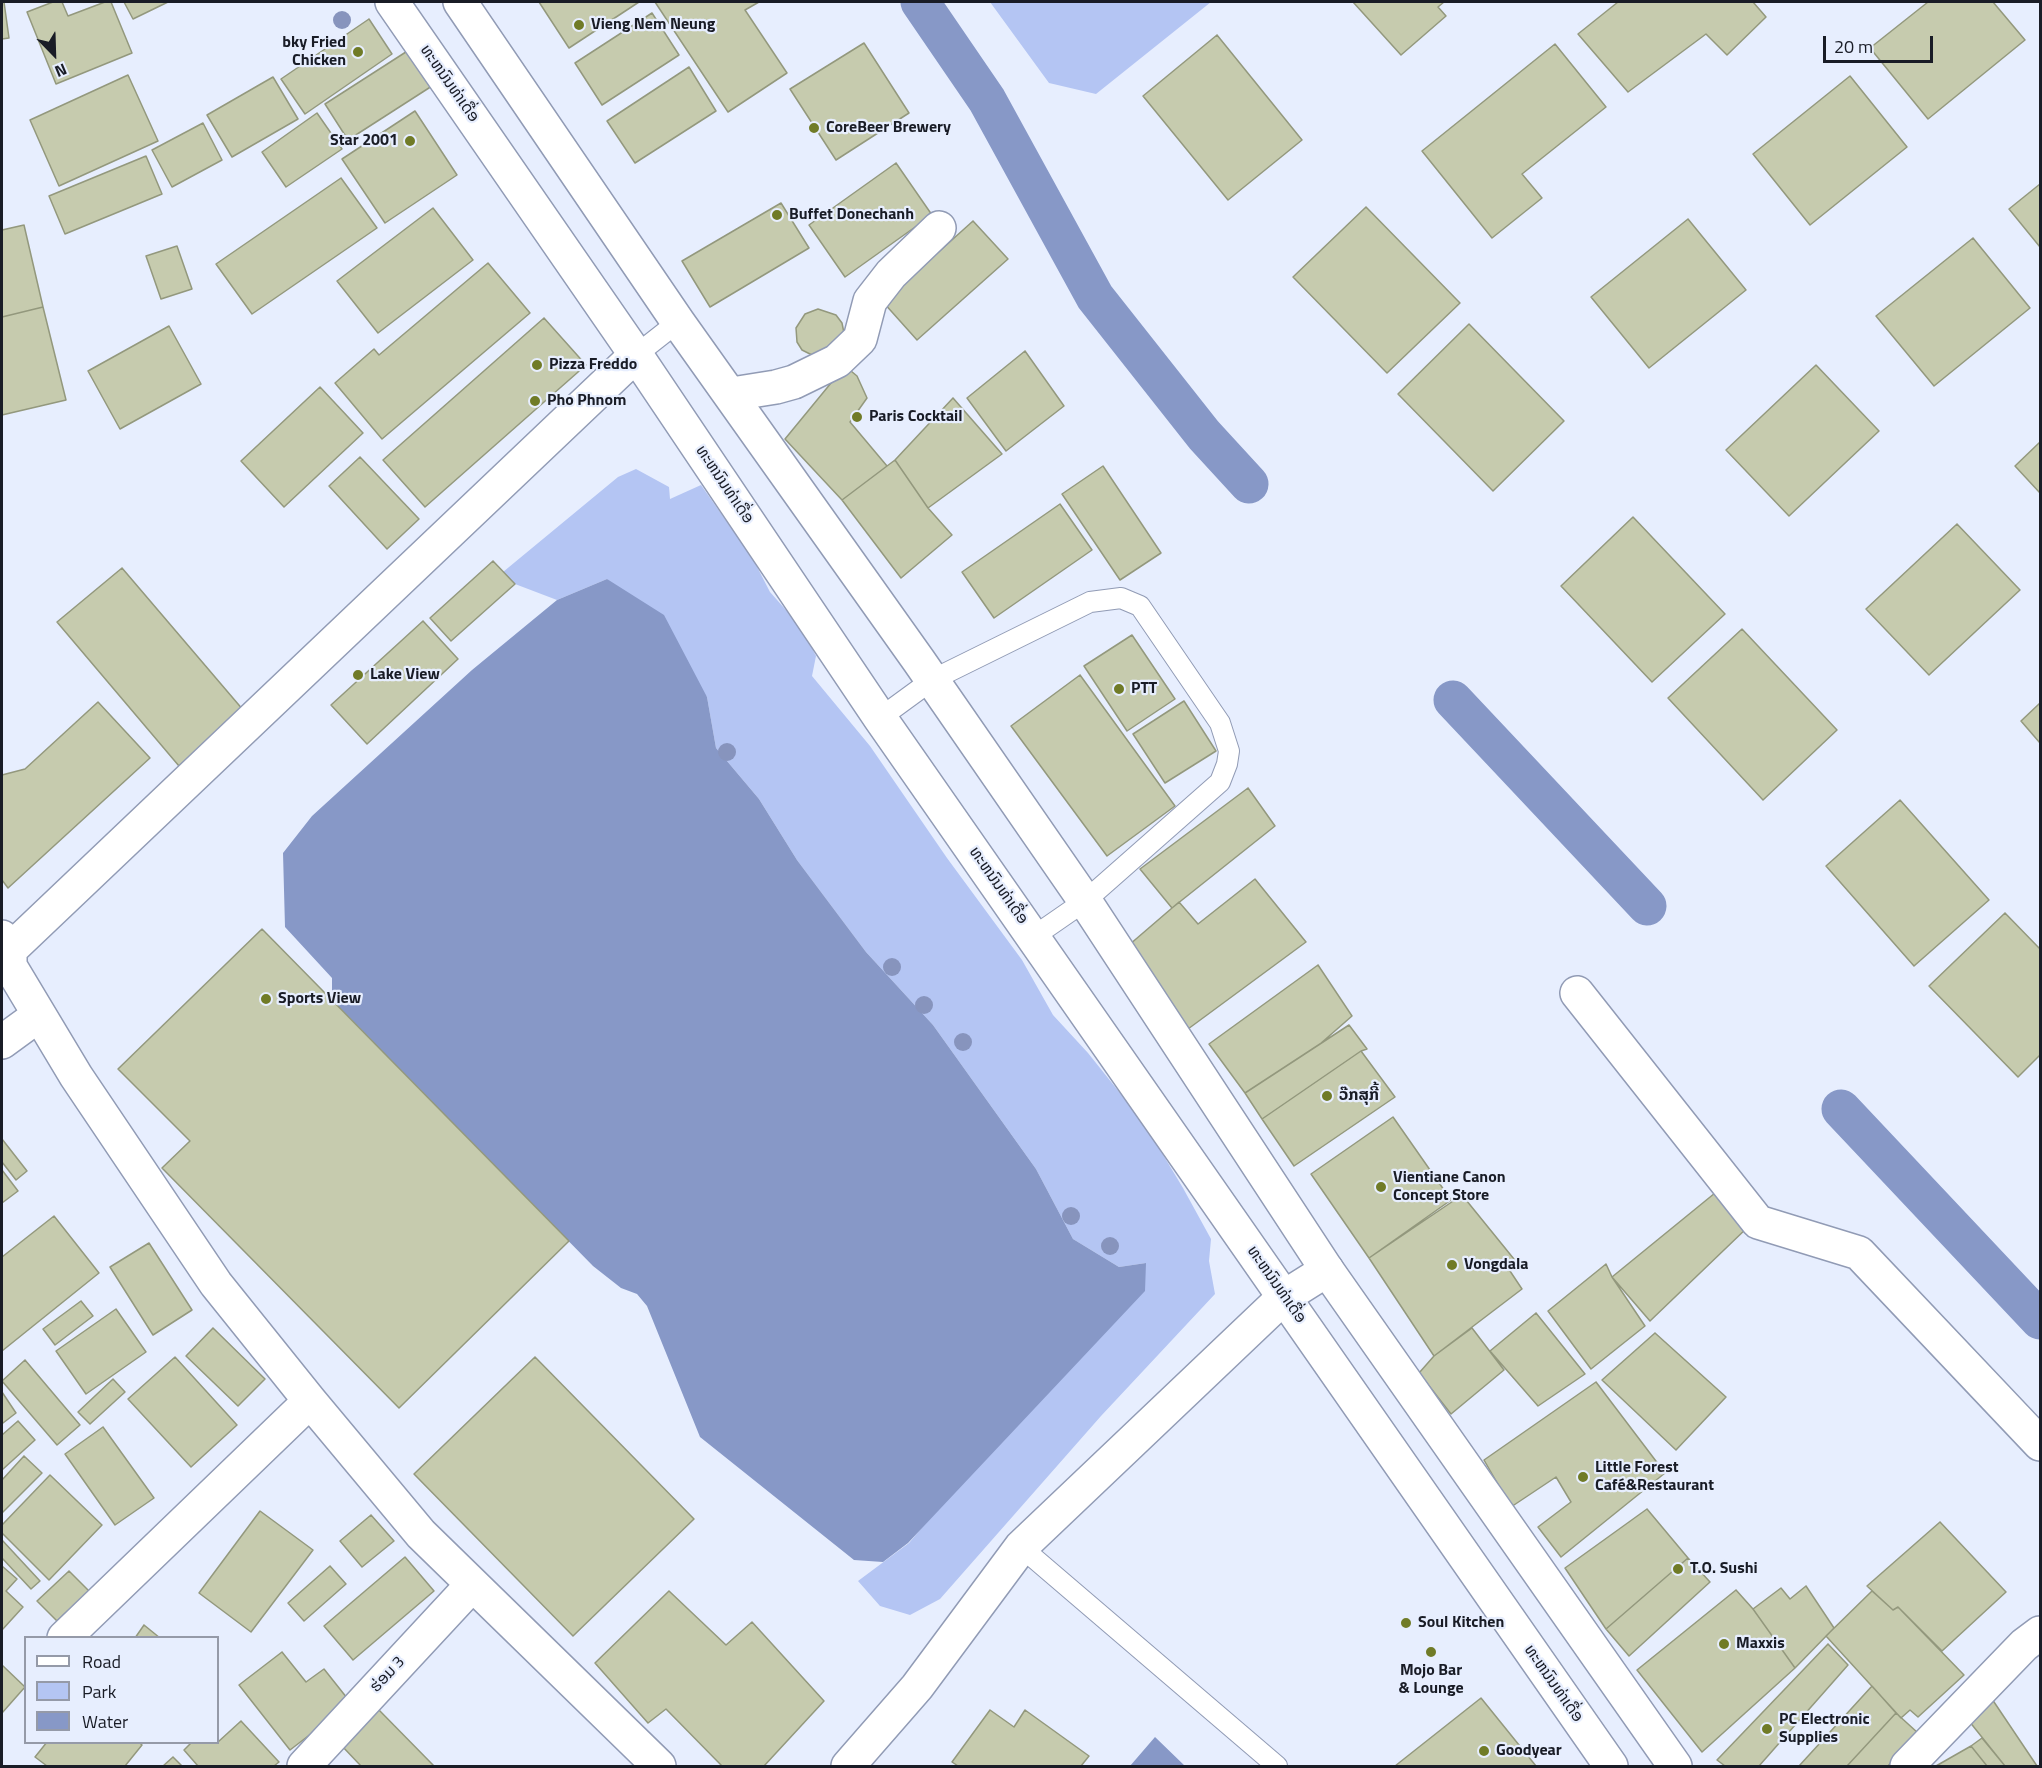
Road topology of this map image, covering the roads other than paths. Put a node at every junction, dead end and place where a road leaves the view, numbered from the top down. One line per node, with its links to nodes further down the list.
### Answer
1 (392, 2): 5 (street, ທະຫນົນທ່າເດື່ອ)
2 (460, 2): 4 (street)
3 (939, 228): 6 (street)
4 (678, 321): 5 (lane); 6 (street)
5 (636, 355): 8 (street, ທະຫນົນທ່າເດື່ອ); 11 (street)
6 (732, 394): 7 (street)
7 (932, 680): 8 (lane); 9 (street); 9 (lane)
8 (880, 718): 10 (street, ທະຫນົນທ່າເດື່ອ)
9 (1085, 901): 10 (lane); 15 (street)
10 (1033, 937): 16 (street, ທະຫນົນທ່າເດື່ອ)
11 (6, 944): 13 (street)
12 (1577, 993): 18 (street)
13 (39, 1015): 14 (street); 17 (street)
14 (2, 1042)
15 (1327, 1270): 16 (street); 28 (street)
16 (1284, 1297): 19 (street); 27 (street, ທະຫນົນທ່າເດື່ອ)
17 (310, 1401): 20 (street); 22 (street)
18 (2040, 1444)
19 (1022, 1546): 25 (street); 26 (lane)
20 (472, 1585): 23 (street, ຮ່ອມ 3); 24 (street)
21 (2040, 1634): 29 (street)
22 (66, 1636)
23 (304, 1767)
24 (659, 1767)
25 (848, 1767)
26 (1277, 1767)
27 (1611, 1767)
28 (1675, 1767)
29 (1907, 1767)

